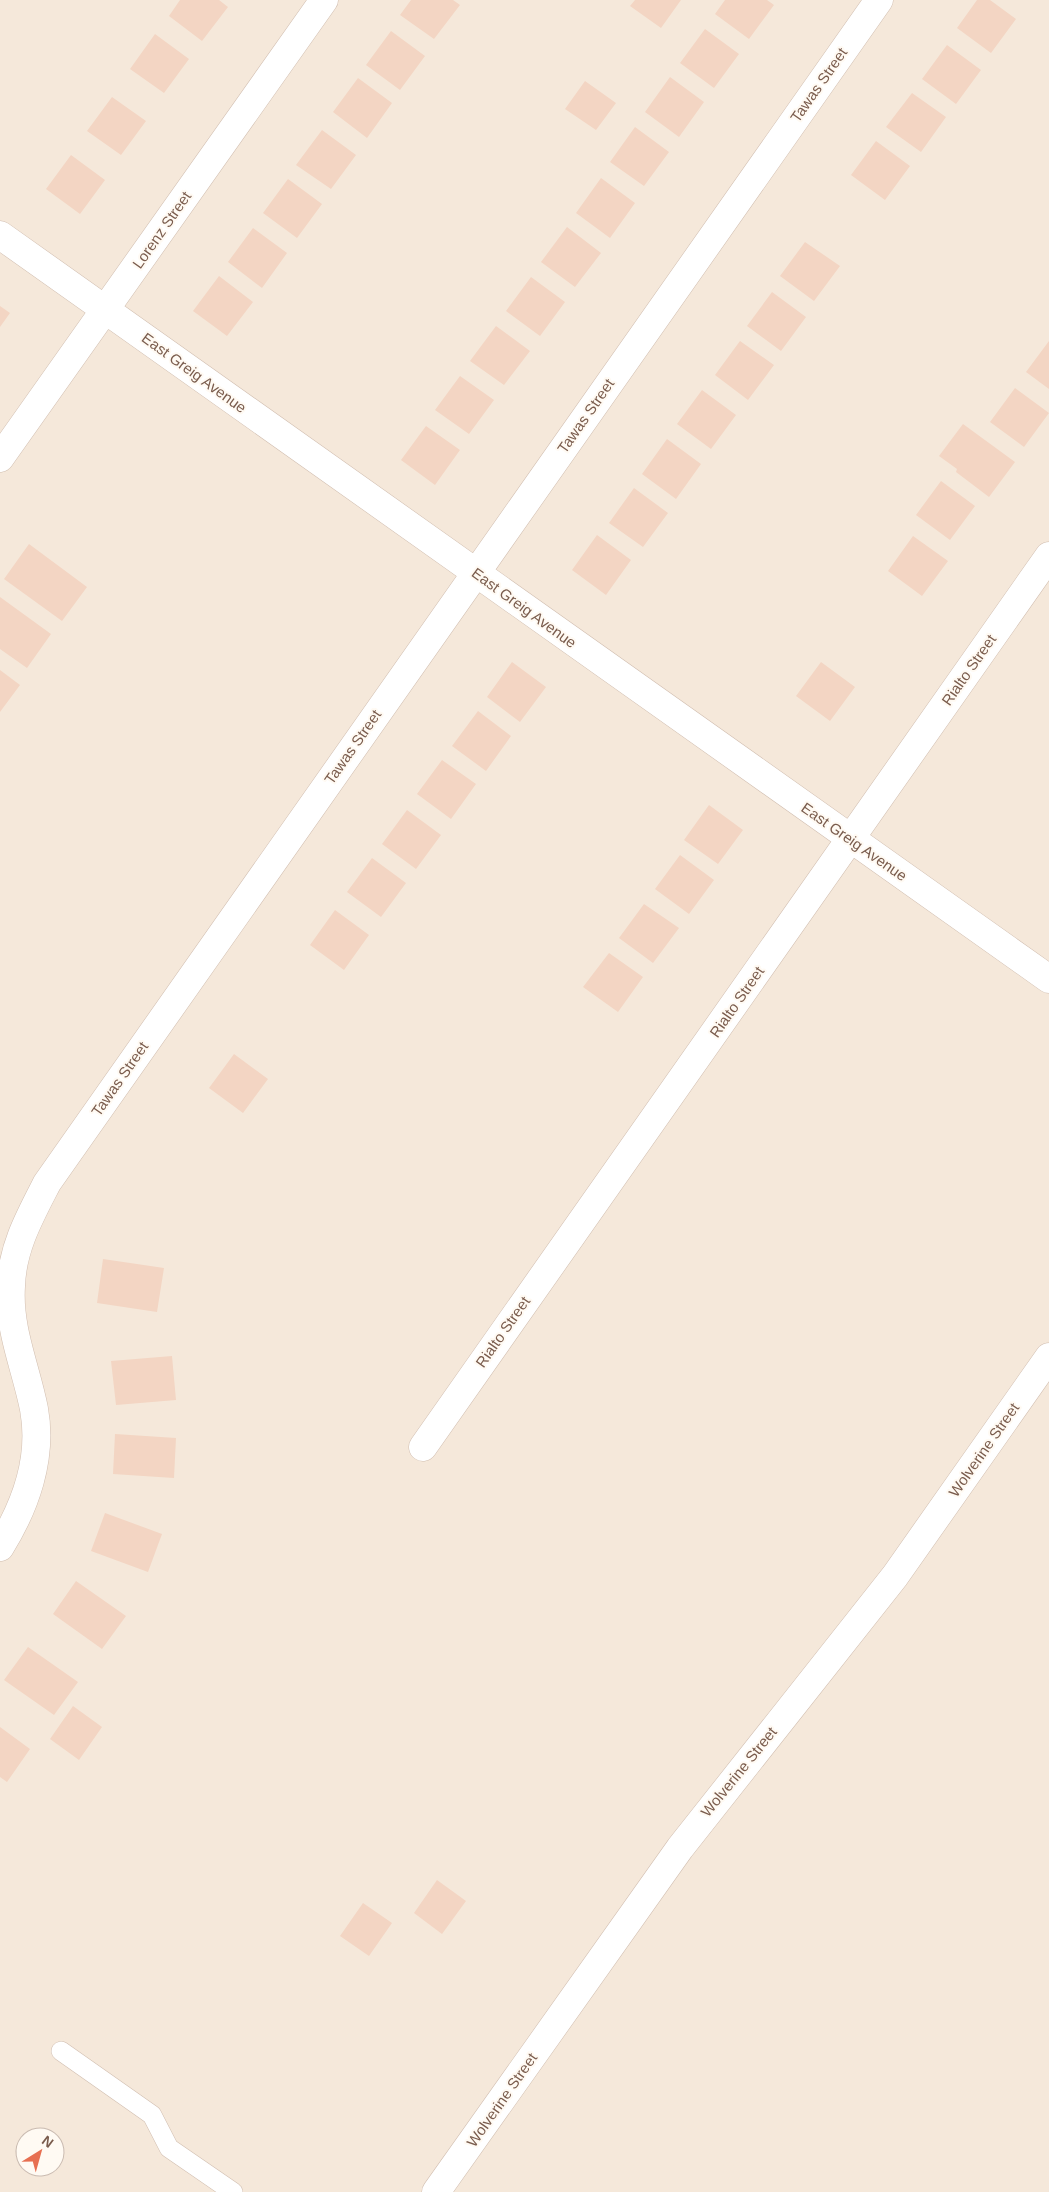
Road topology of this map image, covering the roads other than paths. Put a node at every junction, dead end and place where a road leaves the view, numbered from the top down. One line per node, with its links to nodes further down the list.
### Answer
1 (324, 0): 4 (street, Lorenz Street)
2 (879, 0): 7 (street, Tawas Street)
3 (0, 235): 4 (street, East Greig Avenue)
4 (106, 310): 5 (street, Lorenz Street); 7 (street, East Greig Avenue)
5 (0, 458)
6 (1049, 556): 8 (street, Rialto Street)
7 (476, 573): 8 (street, East Greig Avenue); 10 (street, Tawas Street)
8 (851, 840): 9 (street, East Greig Avenue); 13 (street, Rialto Street)
9 (1049, 979)
10 (5, 1286): 12 (street, Tawas Street)
11 (1049, 1358): 17 (street, Wolverine Street)
12 (12, 1373): 14 (street, Tawas Street)
13 (423, 1447)
14 (0, 1547)
15 (61, 2051): 16 (lane)
16 (232, 2192)
17 (436, 2192)

